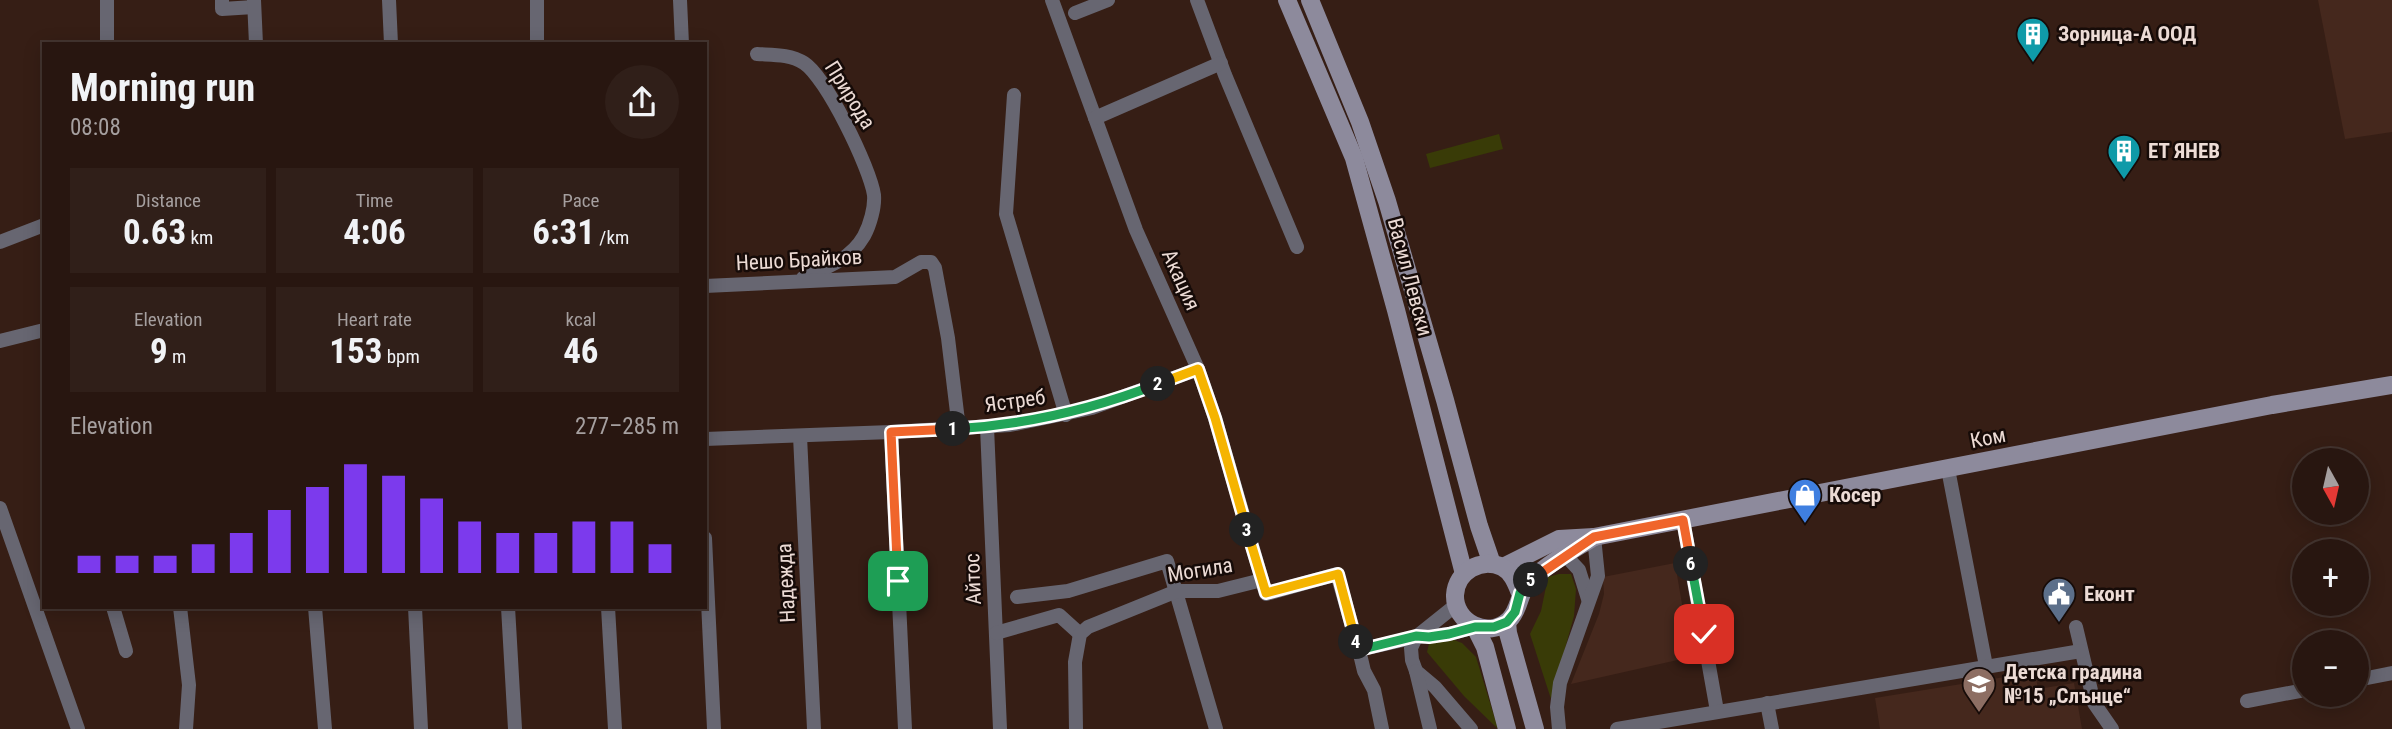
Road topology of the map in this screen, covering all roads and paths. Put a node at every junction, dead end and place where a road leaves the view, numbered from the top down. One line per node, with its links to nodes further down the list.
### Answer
1 (107, 0): 13 (street)
2 (222, 0): 11 (street)
3 (389, 0): 15 (street)
4 (537, 0): 16 (street)
5 (680, 0): 17 (street)
6 (1052, 0): 21 (street, Акация)
7 (1108, 0): 12 (street)
8 (1197, 0): 19 (street)
9 (1287, 0): 43 (main road, Васил Левски)
10 (1310, 0): 42 (main road, Васил Левски)
11 (254, 4): 14 (street)
12 (1075, 13)
13 (107, 42)
14 (256, 42)
15 (391, 42)
16 (537, 42)
17 (682, 42)
18 (757, 54): 25 (street, Природа)
19 (1221, 63): 21 (street); 24 (street)
20 (1014, 94): 31 (street)
21 (1095, 118): 29 (street, Акация)
22 (42, 226): 23 (street)
23 (0, 242)
24 (1297, 247)
25 (794, 282): 26 (street, Нешо Брайков); 33 (street, Нешо Брайков)
26 (707, 286)
27 (42, 330): 28 (street)
28 (0, 341)
29 (1198, 369): 31 (street, Ястреб); 45 (street, Акация)
30 (2392, 385): 37 (main road, Ком)
31 (1066, 415): 32 (street, Ястреб)
32 (988, 427): 33 (street, Ястреб); 60 (street, Айтос)
33 (959, 429): 34 (street, Ястреб)
34 (891, 432): 35 (street, Ястреб); 82 (street)
35 (800, 436): 36 (street, Ястреб); 81 (street, Надежда)
36 (707, 439)
37 (1948, 469): 39 (main road, Ком); 66 (street)
38 (0, 508): 74 (street)
39 (1683, 520): 40 (main road, Ком); 73 (street)
40 (1594, 537): 41 (main road); 42 (main road); 49 (street)
41 (1565, 555): 47 (main road); 49 (street)
42 (1497, 566): 43 (main road); 47 (main road)
43 (1464, 574): 50 (main road)
44 (707, 580): 80 (street)
45 (1262, 580): 46 (street, Могила); 63 (street, Могила)
46 (1177, 591): 48 (street); 61 (street, Могила); 85 (street)
47 (1520, 593): 57 (main road)
48 (1017, 597)
49 (1588, 599): 91 (street)
50 (1456, 605): 58 (main road); 62 (street)
51 (114, 609): 64 (street)
52 (180, 609): 75 (street)
53 (315, 609): 76 (street)
54 (415, 609): 77 (street)
55 (508, 609): 78 (street)
56 (608, 609): 79 (street)
57 (1507, 622): 58 (main road); 90 (main road)
58 (1475, 627): 62 (street); 89 (main road)
59 (2076, 627): 65 (street)
60 (996, 633): 61 (street); 83 (street, Айтос)
61 (1080, 634): 84 (street)
62 (1416, 636): 63 (street); 67 (street)
63 (1359, 650): 86 (street)
64 (126, 651)
65 (2081, 651): 66 (street); 94 (street)
66 (1986, 666): 72 (street)
67 (1416, 671): 87 (street); 88 (street)
68 (2392, 673): 69 (street)
69 (2369, 678)
70 (2292, 692): 71 (street)
71 (2247, 701)
72 (1767, 703): 73 (street); 93 (street)
73 (1717, 711): 92 (street)
74 (78, 729)
75 (186, 729)
76 (325, 729)
77 (421, 729)
78 (515, 729)
79 (615, 729)
80 (714, 729)
81 (814, 729)
82 (905, 729)
83 (1000, 729)
84 (1076, 729)
85 (1216, 729)
86 (1382, 729)
87 (1430, 729)
88 (1471, 729)
89 (1507, 729)
90 (1535, 729)
91 (1559, 729)
92 (1617, 729)
93 (1772, 729)
94 (2112, 729)

